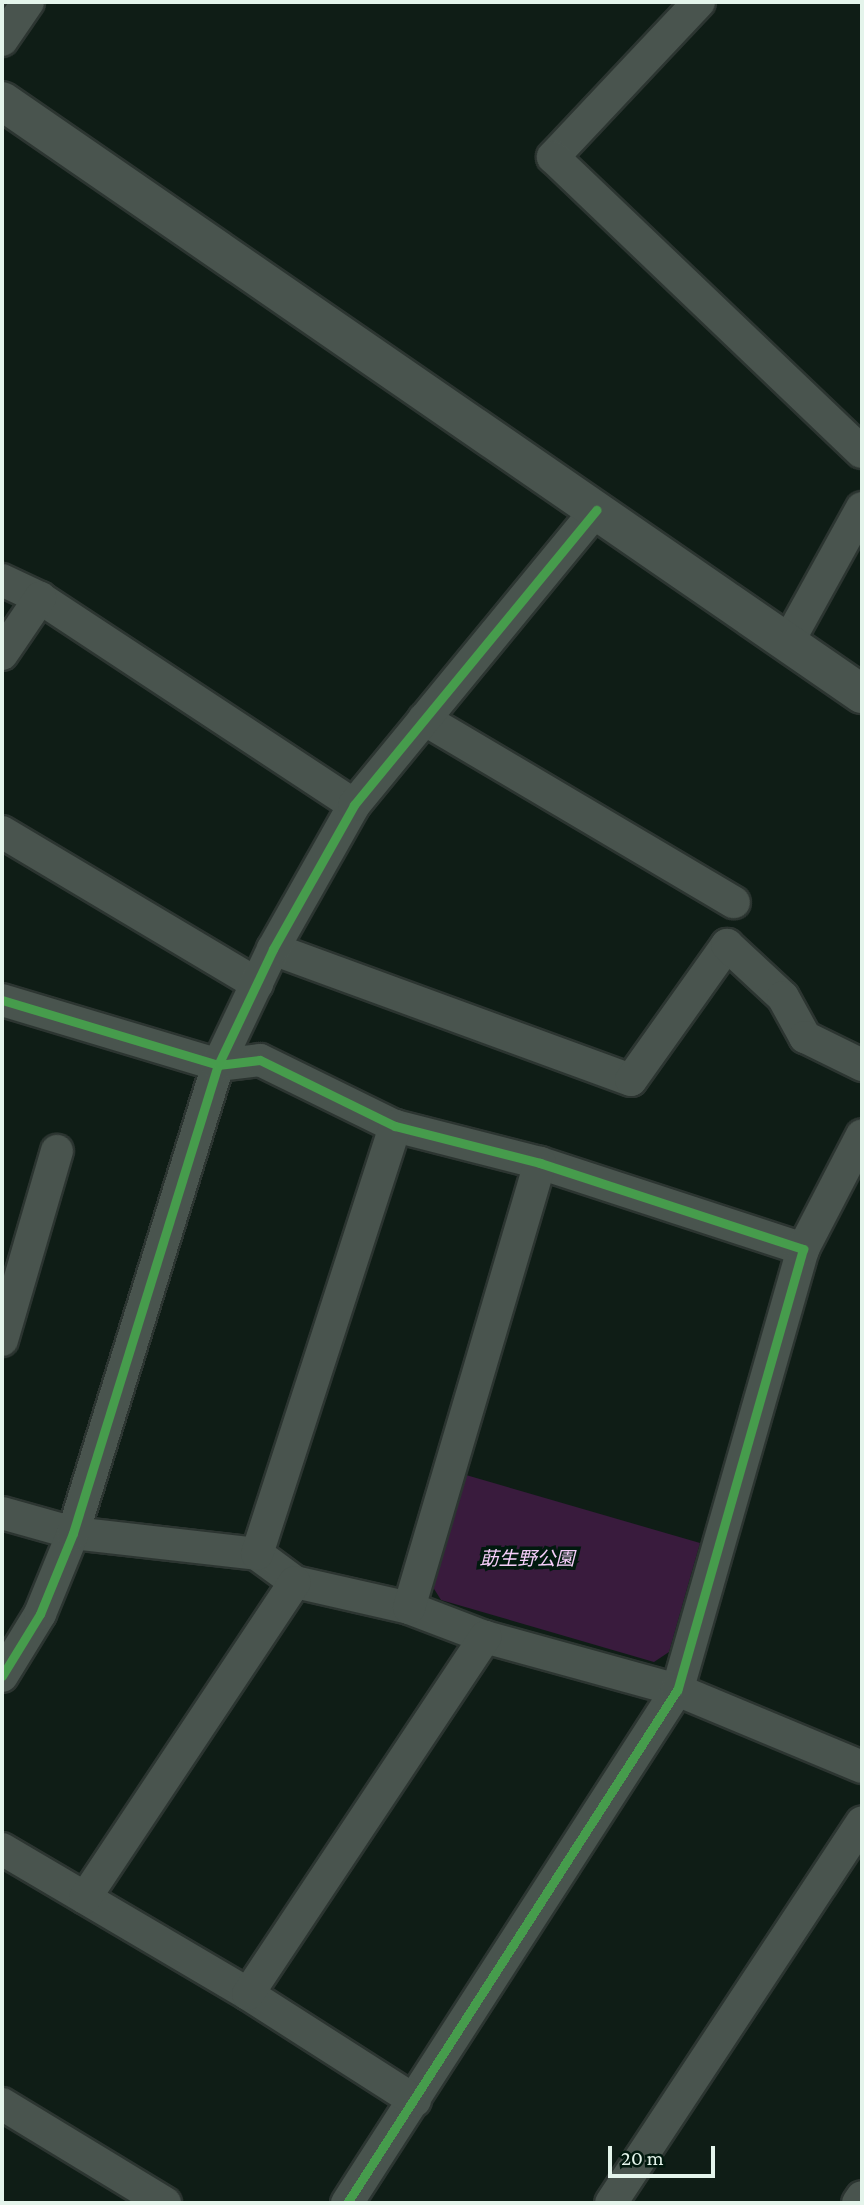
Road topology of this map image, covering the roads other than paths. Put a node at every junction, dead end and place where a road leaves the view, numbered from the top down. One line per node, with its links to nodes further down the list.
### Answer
1 (28, 2): 3 (street)
2 (699, 2): 5 (street)
3 (2, 40)
4 (2, 102): 7 (street)
5 (862, 452)
6 (862, 508): 10 (street)
7 (596, 510): 10 (street); 13 (street)
8 (2, 580): 9 (street)
9 (40, 598): 11 (street); 14 (street)
10 (788, 642): 12 (street)
11 (2, 654)
12 (862, 694)
13 (424, 719): 14 (street); 16 (street)
14 (354, 805): 17 (street)
15 (2, 832): 18 (street)
16 (734, 902)
17 (273, 949): 18 (street); 21 (street)
18 (257, 984): 20 (street)
19 (2, 1000): 20 (street)
20 (218, 1065): 22 (street); 29 (street)
21 (862, 1065)
22 (394, 1126): 25 (street); 30 (street)
23 (862, 1135): 26 (street)
24 (57, 1151): 27 (street)
25 (540, 1163): 26 (street); 32 (street)
26 (803, 1250): 35 (street)
27 (2, 1340)
28 (2, 1513): 29 (street)
29 (72, 1533): 30 (street); 34 (street)
30 (257, 1554): 31 (street)
31 (295, 1582): 32 (street); 39 (street)
32 (409, 1608): 33 (street)
33 (485, 1637): 35 (street); 40 (street)
34 (2, 1676)
35 (677, 1690): 36 (street); 41 (street)
36 (862, 1767)
37 (862, 1822): 46 (street)
38 (2, 1850): 39 (street)
39 (85, 1898): 40 (street)
40 (248, 1994): 41 (street)
41 (415, 2101): 45 (street)
42 (2, 2104): 44 (street)
43 (862, 2197): 47 (street)
44 (165, 2203)
45 (346, 2203)
46 (611, 2203)
47 (858, 2203)

